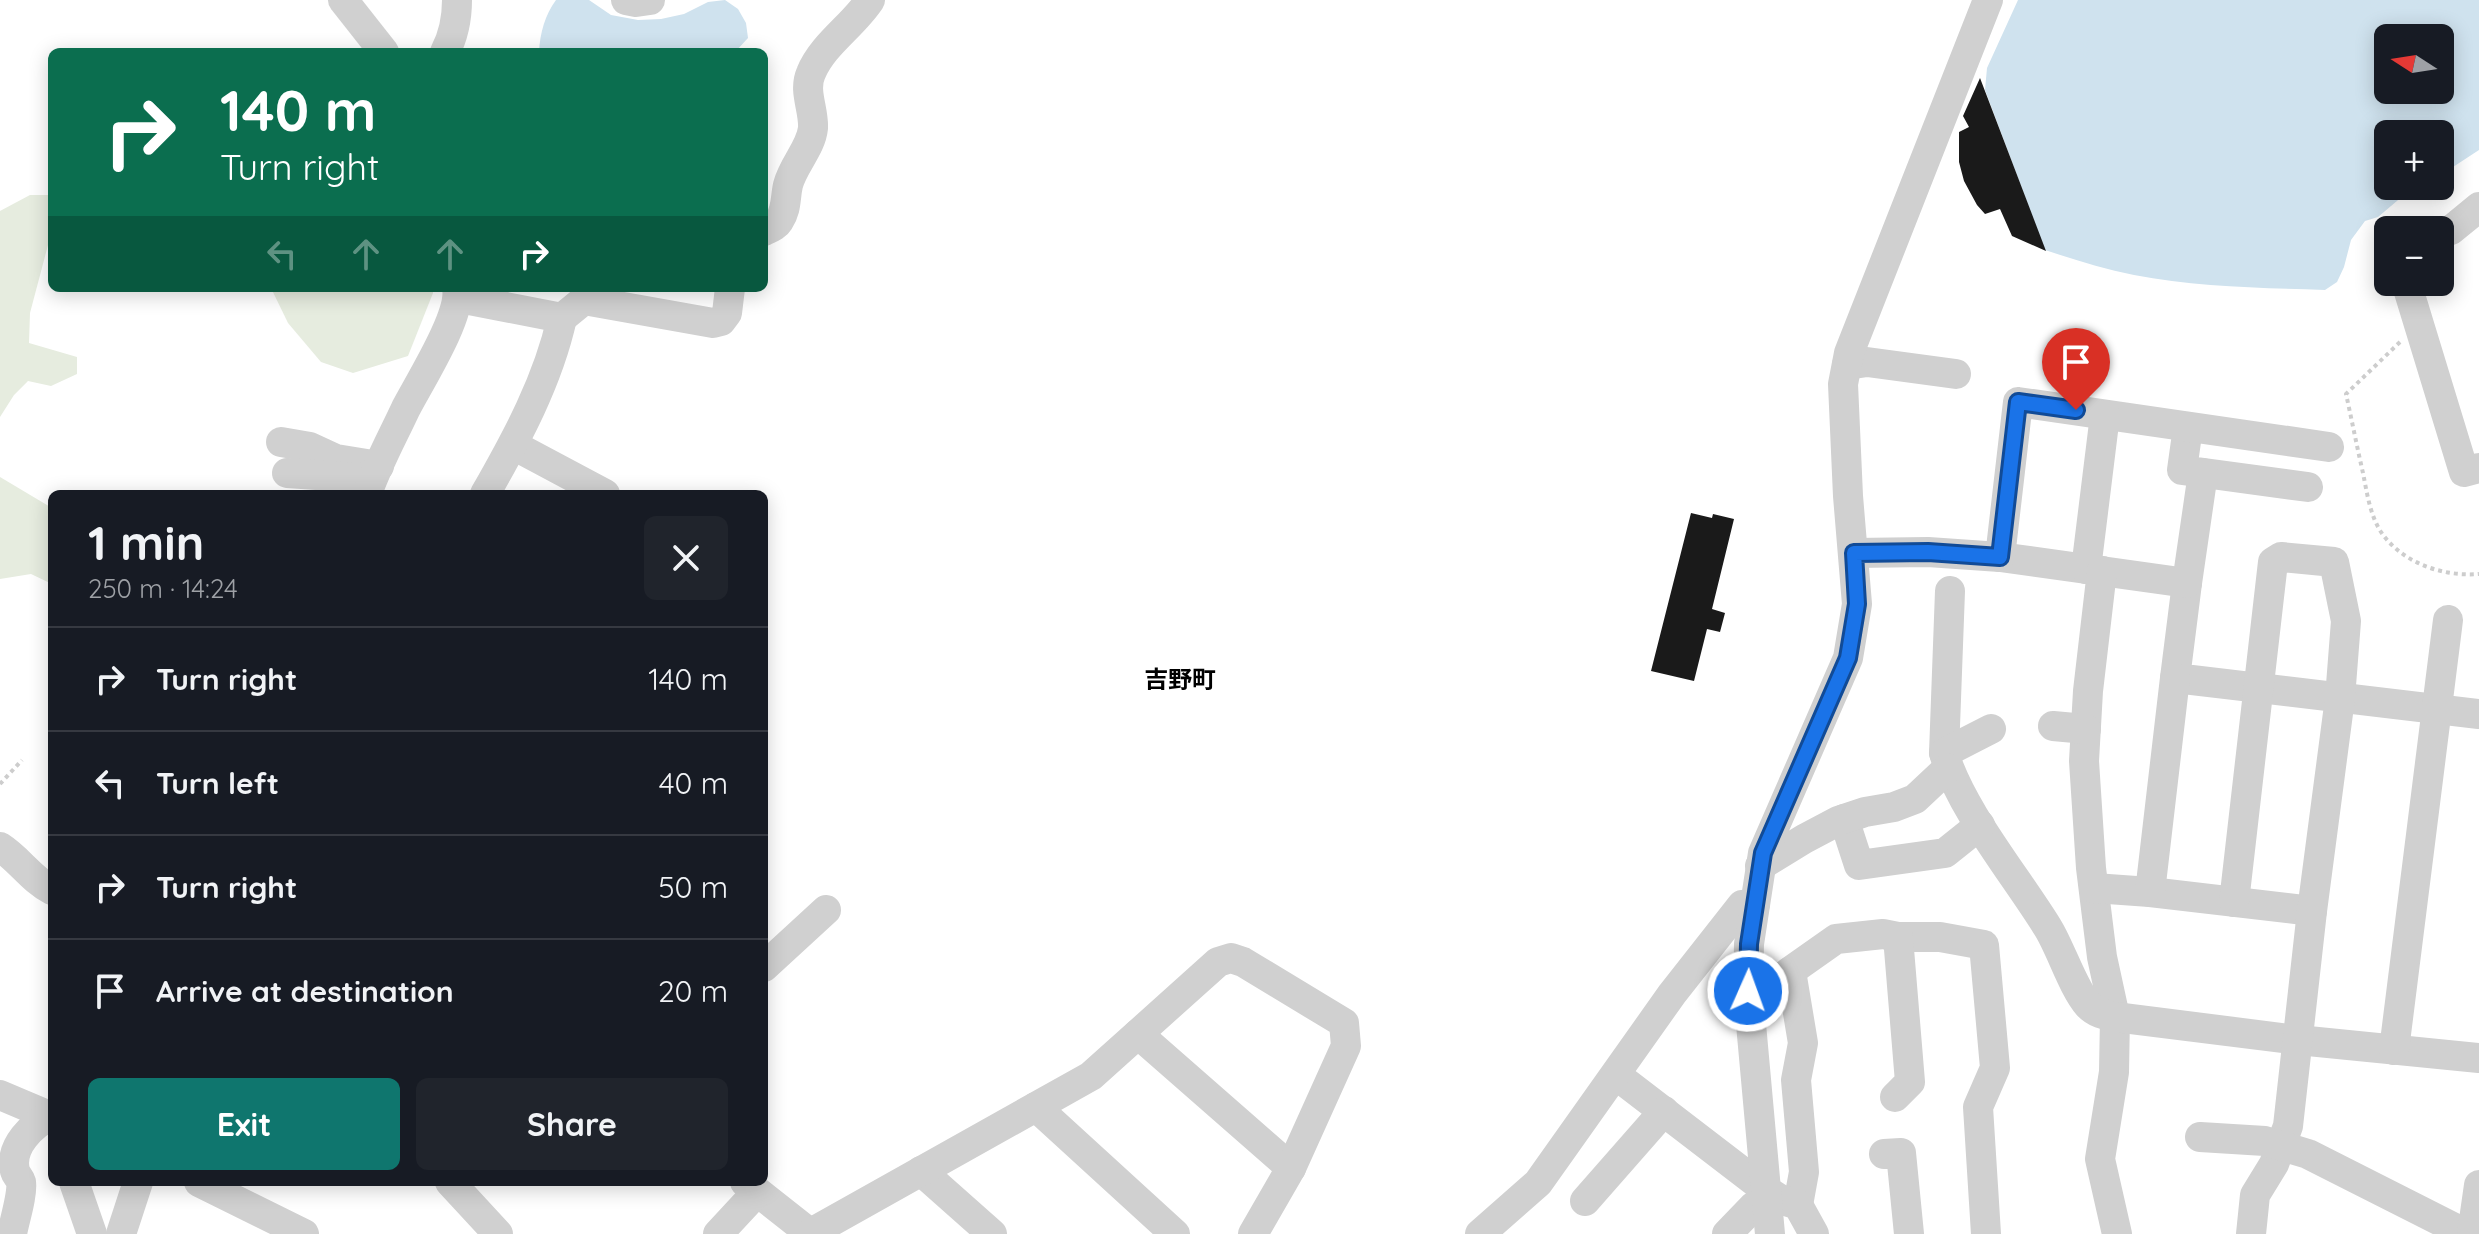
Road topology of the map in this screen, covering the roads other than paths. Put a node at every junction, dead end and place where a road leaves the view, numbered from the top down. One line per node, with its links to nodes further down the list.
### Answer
1 (343, 0): 7 (street)
2 (457, 0): 8 (street)
3 (626, 0): 4 (street)
4 (650, 0)
5 (870, 0): 11 (street)
6 (1988, 0): 16 (street)
7 (381, 48)
8 (447, 48)
9 (2479, 207): 10 (street)
10 (2454, 228)
11 (768, 229)
12 (730, 292): 15 (street)
13 (458, 293): 15 (street); 26 (street)
14 (2410, 296): 23 (street)
15 (562, 318): 21 (street)
16 (1847, 365): 17 (street); 30 (street)
17 (1956, 374)
18 (2105, 415): 19 (street); 31 (street); 32 (street)
19 (2188, 427): 22 (street); 25 (street)
20 (281, 442): 26 (street)
21 (513, 445): 28 (street); 29 (street)
22 (2329, 447)
23 (2479, 468)
24 (287, 473): 26 (street)
25 (2203, 473): 27 (street); 33 (street)
26 (373, 480)
27 (2308, 487)
28 (487, 490)
29 (590, 490)
30 (1854, 553): 31 (street); 48 (street)
31 (2000, 557): 32 (street)
32 (2094, 570): 33 (street); 43 (street)
33 (2187, 583): 36 (street)
34 (1950, 591): 44 (street)
35 (2448, 620): 39 (street)
36 (2175, 678): 37 (street); 51 (street)
37 (2259, 688): 38 (street); 38 (street); 52 (street)
38 (2340, 698): 39 (street); 55 (street)
39 (2436, 709): 40 (street); 63 (street)
40 (2479, 714)
41 (2053, 726): 43 (street)
42 (1991, 729): 44 (street)
43 (2086, 729): 50 (street)
44 (1946, 761): 45 (street); 46 (street)
45 (1844, 819): 46 (street); 48 (street)
46 (1980, 825): 60 (street)
47 (0, 847): 49 (street)
48 (1760, 866): 53 (street)
49 (48, 888)
50 (2094, 888): 51 (street); 60 (street)
51 (2150, 892): 52 (street)
52 (2234, 902): 55 (street)
53 (1755, 904): 59 (street); 65 (street)
54 (826, 910): 57 (street)
55 (2312, 911): 62 (street)
56 (1898, 937): 58 (street); 67 (street); 102 (street)
57 (768, 954)
58 (1791, 971): 59 (street); 85 (street)
59 (1748, 991): 83 (street)
60 (2115, 1017): 62 (street); 103 (street)
61 (1138, 1034): 68 (street); 75 (street); 75 (street)
62 (2298, 1040): 63 (street); 73 (street)
63 (2394, 1050): 64 (street)
64 (2479, 1058)
65 (1616, 1075): 69 (street); 97 (street)
66 (0, 1095): 70 (street)
67 (1895, 1097)
68 (1036, 1107): 76 (street); 95 (street)
69 (1664, 1111): 83 (street); 84 (street)
70 (48, 1114)
71 (48, 1118): 88 (street)
72 (2200, 1137): 73 (street)
73 (2281, 1144): 104 (street); 105 (street)
74 (1884, 1154): 101 (street)
75 (1291, 1168): 96 (street)
76 (921, 1171): 93 (street); 94 (street)
77 (2479, 1185): 106 (street)
78 (75, 1186): 89 (street)
79 (137, 1186): 90 (street)
80 (204, 1186): 86 (street)
81 (454, 1186): 87 (street)
82 (750, 1188): 92 (street); 93 (street)
83 (1766, 1195): 85 (street); 98 (street); 99 (street)
84 (1585, 1201)
85 (1798, 1205): 100 (street)
86 (254, 1223): 91 (street)
87 (495, 1233)
88 (12, 1234)
89 (92, 1234)
90 (121, 1234)
91 (304, 1234)
92 (718, 1234)
93 (810, 1234)
94 (992, 1234)
95 (1175, 1234)
96 (1253, 1234)
97 (1480, 1234)
98 (1727, 1234)
99 (1770, 1234)
100 (1814, 1234)
101 (1909, 1234)
102 (1986, 1234)
103 (2117, 1234)
104 (2251, 1234)
105 (2466, 1234)
106 (2472, 1234)

